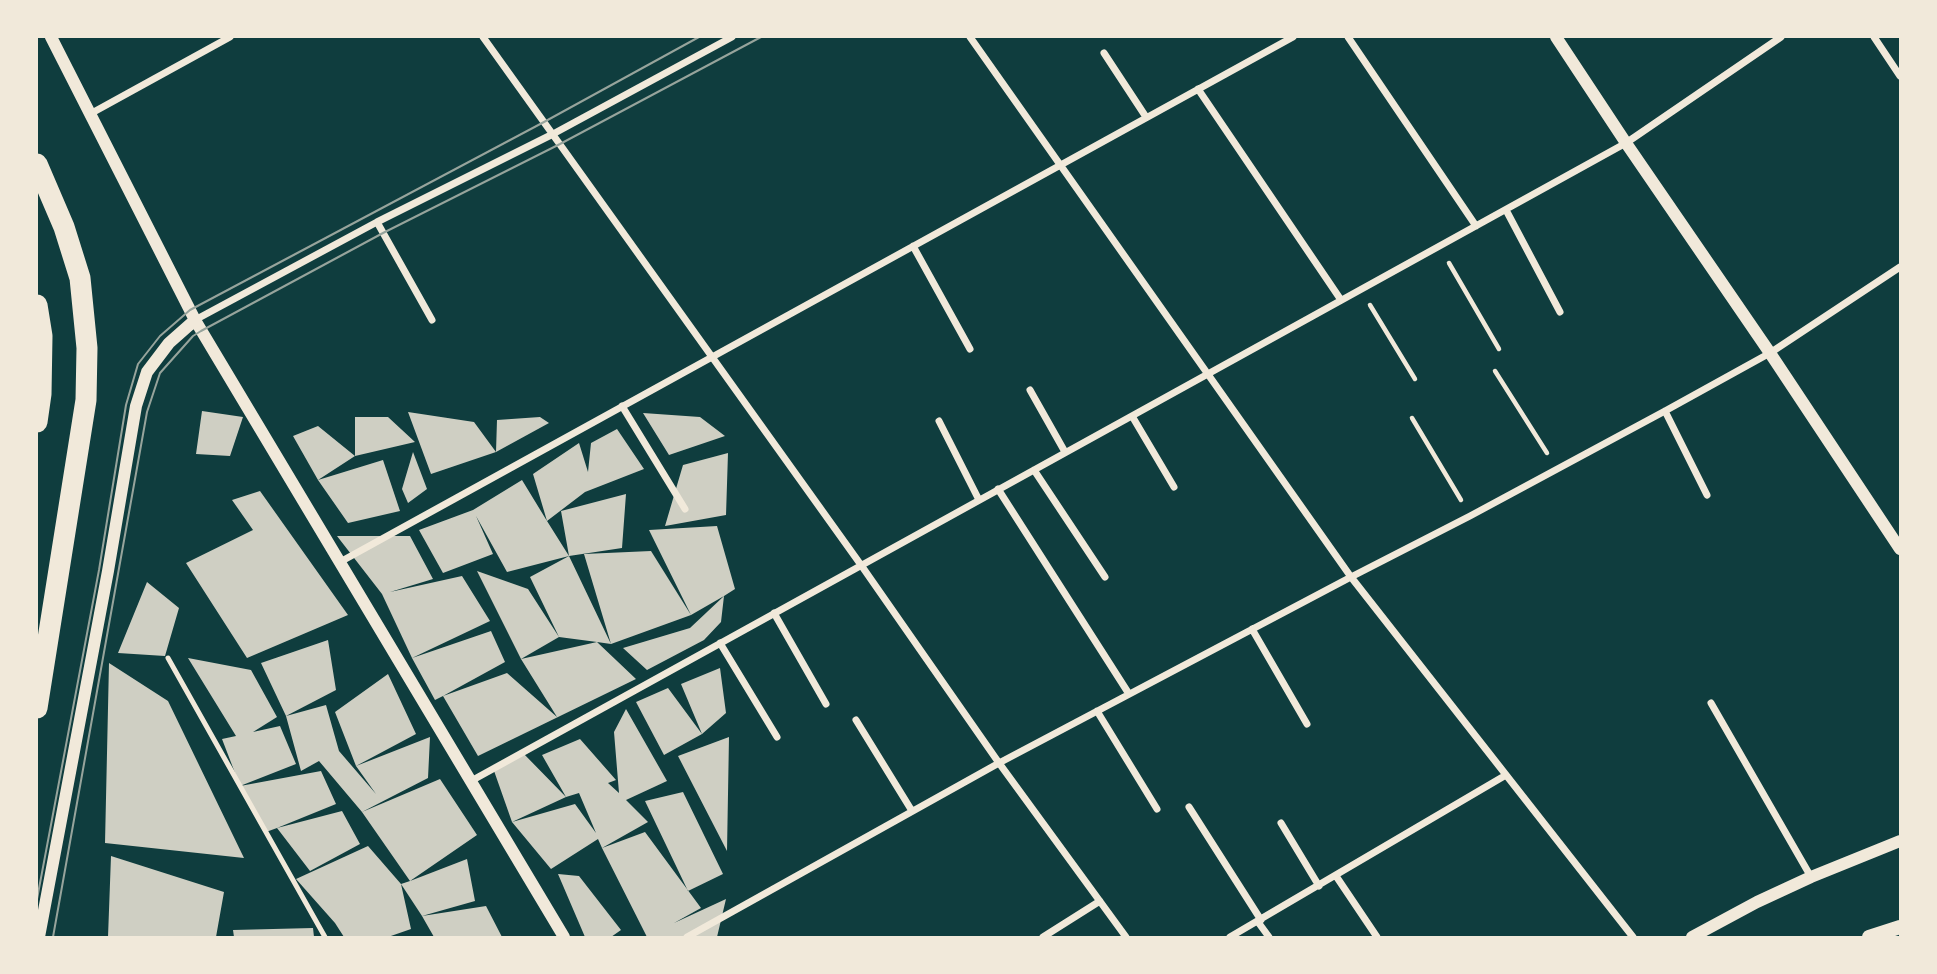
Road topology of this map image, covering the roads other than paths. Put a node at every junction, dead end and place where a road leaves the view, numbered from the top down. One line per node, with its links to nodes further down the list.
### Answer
1 (51, 37): 14 (street)
2 (230, 37): 14 (street)
3 (483, 37): 16 (street)
4 (732, 37): 16 (street)
5 (970, 37): 19 (street)
6 (1293, 37): 13 (street)
7 (1348, 37): 22 (street)
8 (1556, 37): 17 (street)
9 (1781, 37): 17 (street)
10 (1874, 37): 12 (street)
11 (1104, 53): 15 (street)
12 (1900, 76)
13 (1198, 89): 15 (street); 25 (street)
14 (89, 115): 28 (street)
15 (1146, 117): 19 (street)
16 (553, 134): 21 (street); 32 (street)
17 (1626, 143): 20 (street); 31 (street)
18 (37, 164): 59 (highway)
19 (1060, 165): 23 (street); 33 (street)
20 (1506, 210): 22 (street); 27 (street)
21 (377, 222): 28 (street); 29 (street)
22 (1476, 226): 25 (street)
23 (913, 246): 30 (street); 32 (street)
24 (1900, 267): 31 (street)
25 (1341, 300): 33 (street)
26 (37, 305): 39 (highway)
27 (1560, 312)
28 (195, 320): 48 (street); 79 (street)
29 (432, 320)
30 (971, 349)
31 (1770, 353): 36 (street); 47 (street)
32 (712, 358): 35 (street); 49 (street)
33 (1208, 373): 37 (street); 51 (street)
34 (1030, 390): 40 (street)
35 (622, 407): 46 (street); 48 (street)
36 (1665, 411): 44 (street); 51 (street)
37 (1132, 416): 40 (street); 42 (street)
38 (939, 421): 45 (street)
39 (37, 422)
40 (1065, 452): 41 (street)
41 (1034, 470): 43 (street); 50 (street)
42 (1174, 487)
43 (998, 489): 45 (street); 56 (street)
44 (1707, 495)
45 (979, 500): 49 (street)
46 (685, 509)
47 (1900, 549)
48 (340, 562): 66 (street)
49 (861, 565): 52 (street); 64 (street)
50 (1105, 577)
51 (1351, 577): 53 (street); 65 (street)
52 (774, 613): 54 (street); 58 (street)
53 (1252, 629): 56 (street); 62 (street)
54 (720, 643): 63 (street); 66 (street)
55 (168, 658): 80 (lane)
56 (1129, 694): 60 (street)
57 (1711, 703): 73 (street)
58 (826, 704)
59 (37, 708)
60 (1097, 711): 64 (street); 68 (street)
61 (856, 720): 69 (street)
62 (1307, 724)
63 (776, 737)
64 (999, 763): 69 (street); 75 (street)
65 (1506, 775): 72 (street); 88 (street)
66 (471, 781): 81 (street)
67 (1189, 807): 76 (street)
68 (1157, 809)
69 (912, 811): 78 (street)
70 (1281, 823): 74 (street)
71 (1900, 841): 73 (street)
72 (1336, 876): 74 (street); 87 (street)
73 (1811, 877): 89 (street)
74 (1319, 886): 76 (street)
75 (1100, 901): 83 (street); 84 (street)
76 (1260, 921): 85 (street); 86 (street)
77 (1900, 927): 90 (main road)
78 (699, 934): 82 (street)
79 (39, 937)
80 (325, 937)
81 (564, 937)
82 (687, 937)
83 (1043, 937)
84 (1126, 937)
85 (1230, 937)
86 (1269, 937)
87 (1377, 937)
88 (1633, 937)
89 (1692, 937)
90 (1869, 937)

